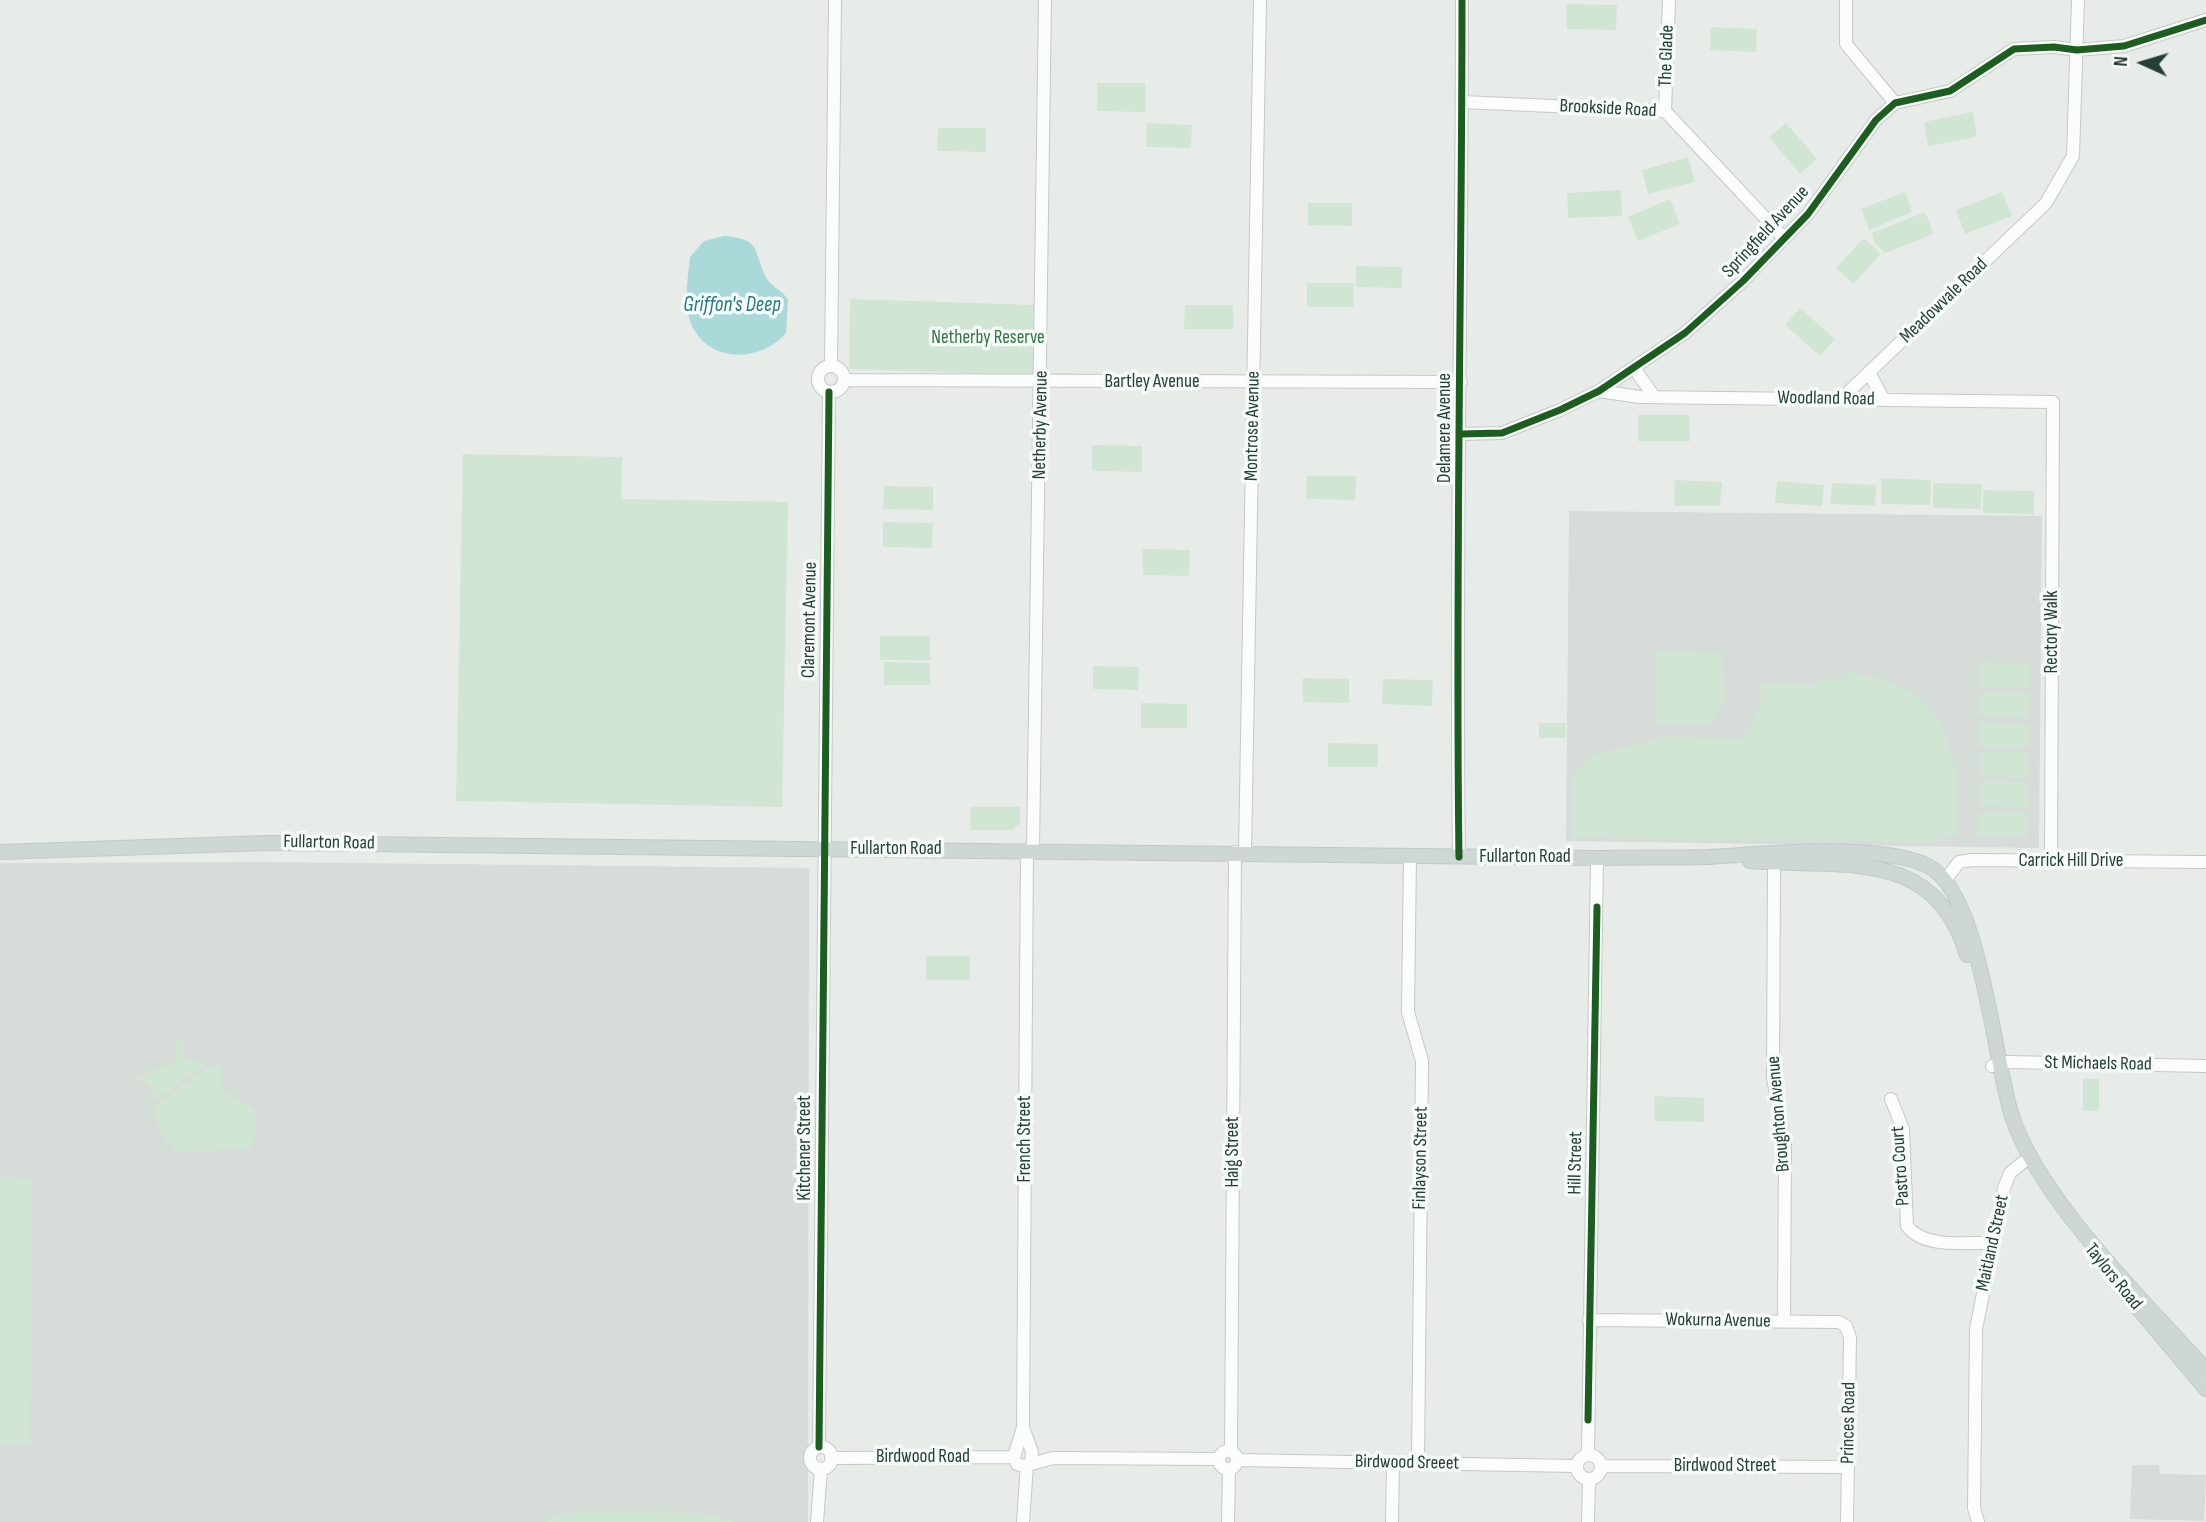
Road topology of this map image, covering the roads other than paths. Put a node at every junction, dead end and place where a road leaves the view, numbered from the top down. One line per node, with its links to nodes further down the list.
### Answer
1 (835, 0): 14 (street)
2 (1045, 0): 20 (street, Netherby Avenue)
3 (1260, 0): 18 (street, Montrose Avenue)
4 (1462, 0): 10 (street, Delamere Avenue)
5 (1669, 0): 12 (street, The Glade)
6 (1846, 0): 11 (street)
7 (2078, 0): 9 (street, Meadowvale Road)
8 (2206, 20): 9 (street)
9 (2077, 50): 11 (street); 16 (street, Meadowvale Road)
10 (1462, 102): 12 (street, Brookside Road); 19 (street, Delamere Avenue)
11 (1895, 103): 13 (street, Springfield Avenue)
12 (1665, 111): 13 (street, Brookside Road)
13 (1784, 238): 15 (street, Springfield Avenue)
14 (831, 366): 17 (street); 22 (street)
15 (1634, 368): 21 (street, Springfield Avenue); 23 (street)
16 (1869, 373): 24 (street, Meadowvale Road); 25 (street)
17 (844, 380): 20 (street, Bartley Avenue); 22 (street)
18 (1254, 381): 19 (street, Bartley Avenue); 20 (street, Bartley Avenue); 31 (street, Montrose Avenue)
19 (1461, 382): 27 (street, Delamere Avenue)
20 (1042, 383): 29 (street, Netherby Avenue)
21 (1599, 391): 23 (street, Woodland Road); 27 (street, Springfield Avenue)
22 (829, 392): 28 (street, Claremont Avenue)
23 (1653, 395): 24 (street, Woodland Road)
24 (1841, 399): 25 (street, Woodland Road)
25 (1884, 400): 26 (street, Woodland Road)
26 (2053, 402): 36 (street, Rectory Walk)
27 (1461, 434): 33 (street, Delamere Avenue)
28 (822, 849): 29 (main road, Fullarton Road); 30 (main road, Fullarton Road); 52 (street, Kitchener Street)
29 (1030, 850): 31 (main road, Fullarton Road); 54 (street, French Street)
30 (0, 852)
31 (1240, 852): 32 (main road, Fullarton Road); 56 (street, Haig Street)
32 (1410, 856): 33 (main road, Fullarton Road); 57 (street, Finlayson Street)
33 (1459, 856): 35 (main road, Fullarton Road)
34 (1707, 857): 35 (main road, Fullarton Road); 38 (main road, Fullarton Road); 40 (main road, Fullarton Road)
35 (1597, 858): 47 (street, Hill Street)
36 (2051, 862): 37 (street, Carrick Hill Drive); 40 (street, Carrick Hill Drive)
37 (2206, 862)
38 (1774, 863): 39 (main road, Fullarton Road); 48 (street, Broughton Avenue)
39 (1904, 876): 40 (main road); 41 (main road)
40 (1946, 879): 41 (main road); 42 (main road)
41 (1955, 922): 42 (main road)
42 (1995, 1065): 43 (street, St Michaels Road); 45 (main road); 50 (main road, Taylors Road)
43 (2206, 1066)
44 (1891, 1099): 46 (street, Pastro Court)
45 (2022, 1163): 46 (street, Maitland Street); 51 (main road, Taylors Road)
46 (1993, 1243): 70 (street, Maitland Street)
47 (1589, 1320): 48 (street, Wokurna Avenue); 53 (street, Hill Street)
48 (1784, 1322): 49 (street, Wokurna Avenue)
49 (1846, 1326): 61 (street, Princes Road)
50 (2206, 1370)
51 (2206, 1389)
52 (819, 1447): 55 (street); 62 (street)
53 (1588, 1454): 59 (street); 60 (street)
54 (1024, 1457): 55 (street, Birdwood Road); 56 (street, Birdwood Road); 65 (street, French Street)
55 (831, 1458): 62 (street)
56 (1232, 1460): 58 (street, Birdwood Sreeet); 66 (street, Haig Street)
57 (1418, 1462): 58 (street, Birdwood Sreeet); 59 (street, Birdwood Sreeet)
58 (1393, 1463): 67 (street)
59 (1576, 1466): 63 (street)
60 (1601, 1466): 61 (street, Birdwood Street); 63 (street)
61 (1848, 1467): 69 (street, Princes Road)
62 (821, 1469): 64 (street)
63 (1589, 1479): 68 (street)
64 (817, 1522)
65 (1023, 1522)
66 (1228, 1522)
67 (1392, 1522)
68 (1588, 1522)
69 (1847, 1522)
70 (1978, 1522)

